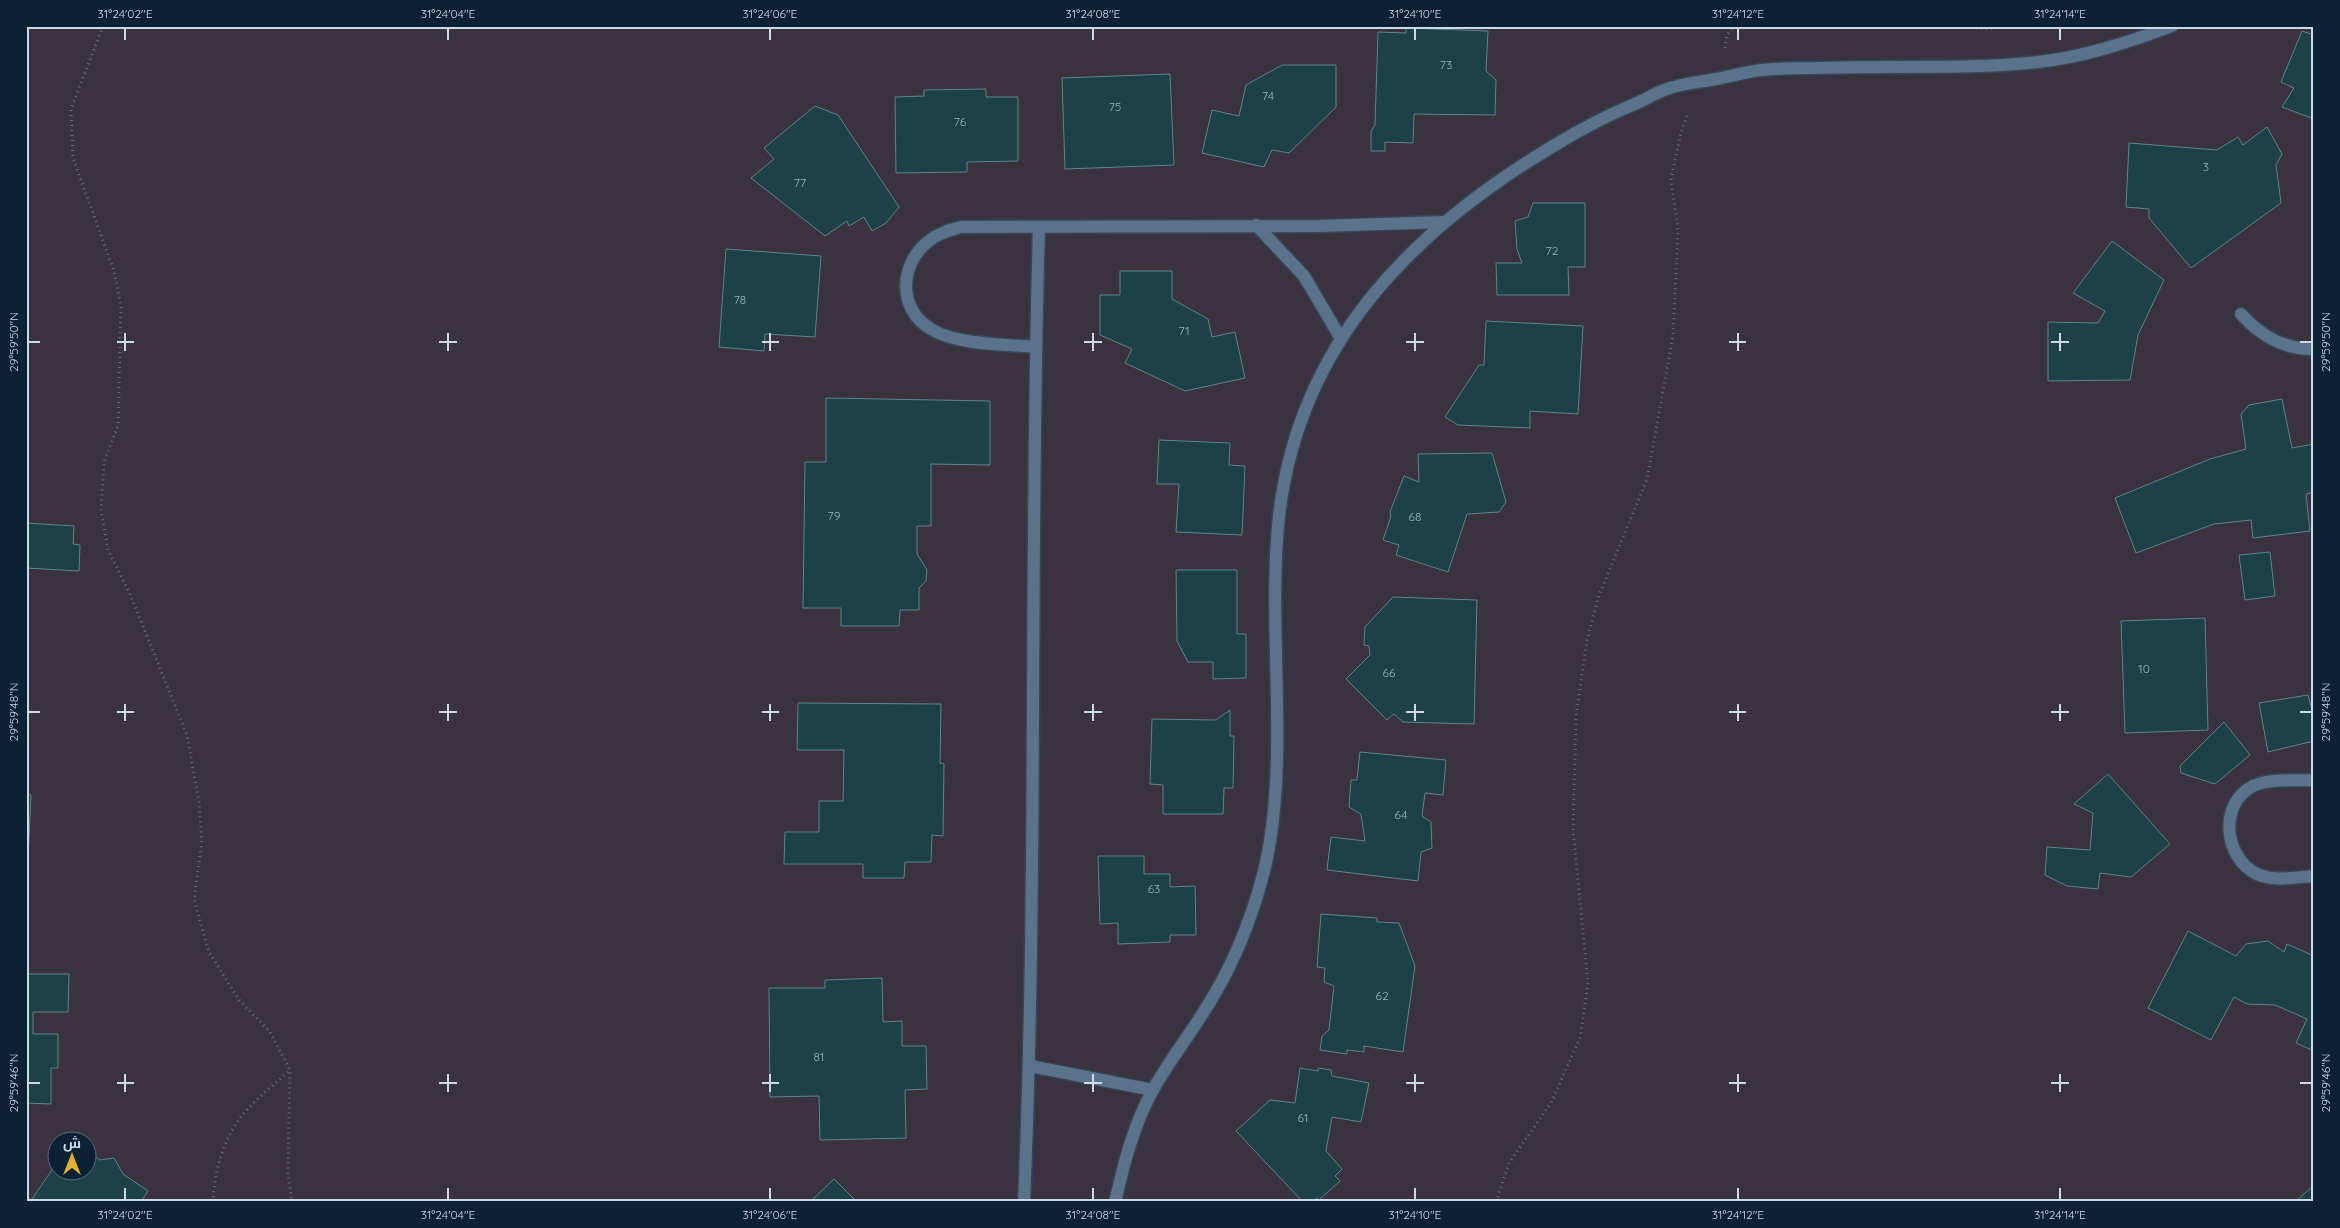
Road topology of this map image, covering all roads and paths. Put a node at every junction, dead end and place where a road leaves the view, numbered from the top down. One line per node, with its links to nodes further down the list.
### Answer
1 (103, 26): 16 (path)
2 (1956, 26): 3 (path)
3 (2002, 26)
4 (2172, 26): 5 (street)
5 (1698, 82): 6 (street); 22 (path)
6 (1445, 222): 7 (street); 10 (street)
7 (1256, 225): 8 (street); 10 (street)
8 (1039, 228): 11 (street); 11 (street)
9 (2241, 314): 12 (street)
10 (1340, 337): 17 (street)
11 (1035, 348): 15 (street)
12 (2314, 349)
13 (2314, 780): 14 (street)
14 (2314, 876)
15 (1030, 1066): 17 (street); 20 (street)
16 (290, 1070): 18 (path); 19 (path)
17 (1153, 1090): 21 (street)
18 (213, 1202)
19 (292, 1202)
20 (1024, 1202)
21 (1115, 1202)
22 (1496, 1202)

